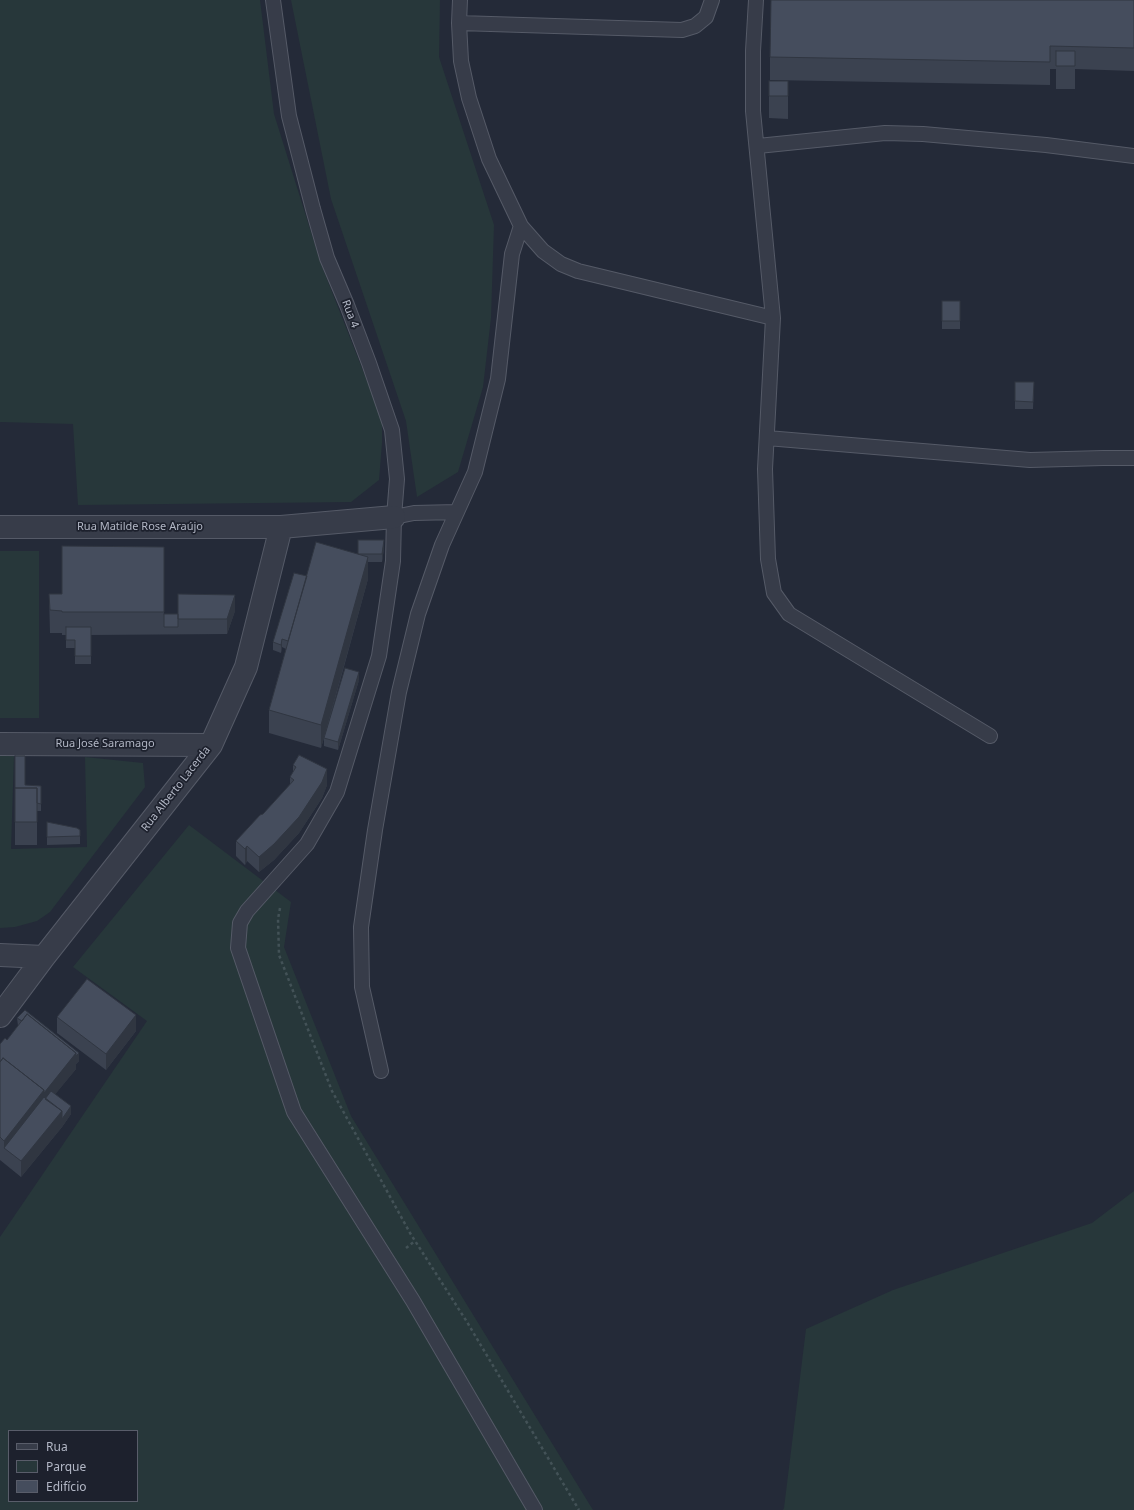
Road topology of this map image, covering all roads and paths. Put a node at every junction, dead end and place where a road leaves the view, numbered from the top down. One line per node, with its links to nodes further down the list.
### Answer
1 (272, 0): 13 (lane, Rua 4)
2 (460, 0): 5 (lane)
3 (712, 0): 5 (lane)
4 (756, 0): 6 (lane)
5 (459, 23): 8 (lane)
6 (758, 146): 7 (lane); 9 (lane)
7 (1134, 156)
8 (521, 226): 9 (lane); 12 (lane)
9 (773, 318): 10 (lane)
10 (767, 438): 11 (lane); 16 (lane)
11 (1134, 458)
12 (457, 512): 13 (lane); 23 (lane)
13 (394, 517): 14 (street); 24 (lane, Rua 4)
14 (281, 526): 15 (street, Rua Matilde Rose Araújo); 18 (street, Rua Alberto Lacerda)
15 (0, 527)
16 (990, 736)
17 (0, 744): 18 (street, Rua José Saramago)
18 (211, 744): 21 (street, Rua Alberto Lacerda)
19 (281, 904): 25 (path)
20 (0, 955): 21 (street)
21 (44, 957): 22 (street, Rua Alberto Lacerda)
22 (0, 1016)
23 (381, 1071)
24 (535, 1510)
25 (579, 1510)

